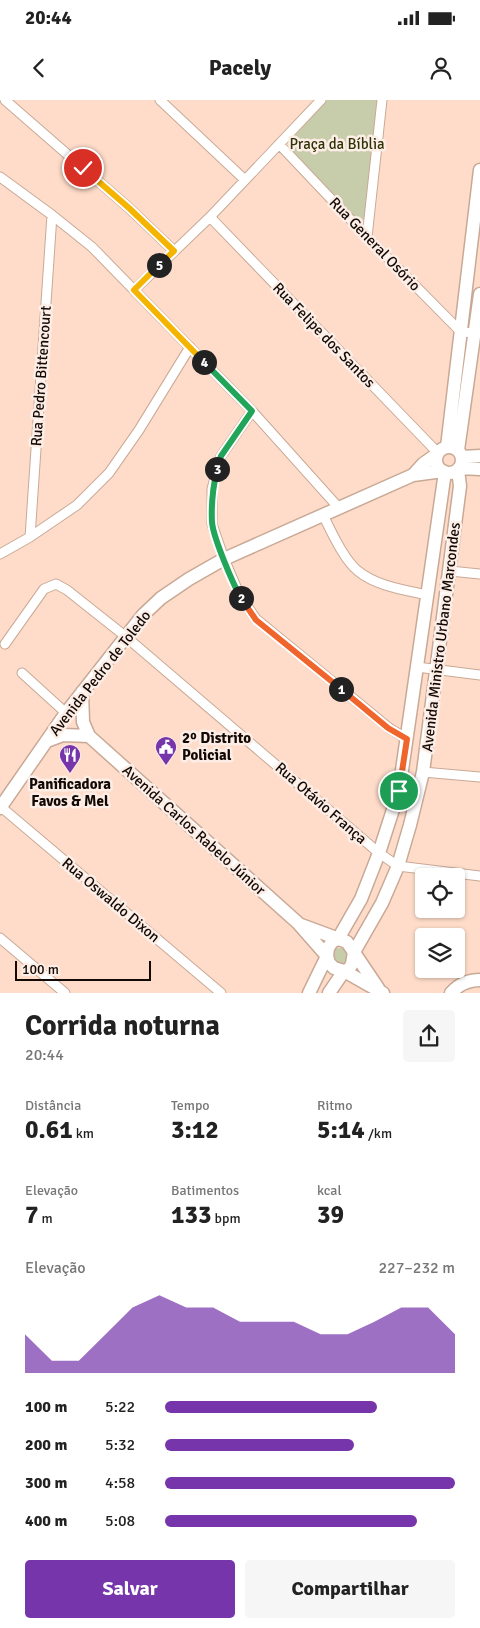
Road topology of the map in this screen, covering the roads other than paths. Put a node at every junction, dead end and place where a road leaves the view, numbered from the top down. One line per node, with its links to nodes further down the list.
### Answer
1 (5, 100): 13 (street)
2 (160, 100): 8 (street)
3 (321, 100): 5 (street)
4 (382, 100): 12 (street)
5 (279, 144): 8 (street); 12 (street, Rua General Osório)
6 (480, 170): 9 (street, Avenida Ministro Urbano Marcondes)
7 (0, 177): 10 (street)
8 (245, 180): 11 (street)
9 (478, 213): 16 (street, Avenida Ministro Urbano Marcondes)
10 (52, 215): 14 (street); 29 (street, Rua Pedro Bittencourt)
11 (210, 217): 13 (street); 23 (street, Rua Felipe dos Santos)
12 (367, 237): 18 (street, Rua General Osório)
13 (174, 251): 14 (street)
14 (134, 290): 20 (street)
15 (480, 294): 17 (street, Avenida Ministro Urbano Marcondes)
16 (463, 314): 17 (street); 18 (street, Avenida Ministro Urbano Marcondes)
17 (479, 316): 19 (street, Avenida Ministro Urbano Marcondes)
18 (461, 332): 19 (street); 23 (street, Avenida Ministro Urbano Marcondes)
19 (475, 333): 23 (street, Avenida Ministro Urbano Marcondes)
20 (190, 347): 21 (street); 29 (street)
21 (252, 411): 27 (street); 31 (street)
22 (480, 456): 23 (street)
23 (451, 457): 24 (street); 25 (street); 25 (street); 26 (street); 32 (street, Avenida Ministro Urbano Marcondes)
24 (480, 469)
25 (444, 472): 26 (street); 34 (street, Avenida Ministro Urbano Marcondes)
26 (413, 475): 27 (street, Avenida Pedro de Toledo)
27 (339, 508): 28 (street, Avenida Pedro de Toledo)
28 (323, 515): 31 (street, Avenida Pedro de Toledo); 34 (street)
29 (30, 537): 30 (street)
30 (0, 554)
31 (224, 559): 35 (street, Avenida Pedro de Toledo); 44 (street)
32 (450, 571): 33 (street); 38 (street, Avenida Ministro Urbano Marcondes)
33 (480, 574)
34 (428, 595): 37 (street, Avenida Ministro Urbano Marcondes)
35 (126, 636): 36 (street, Rua Otávio França); 41 (street, Avenida Pedro de Toledo); 49 (street, Rua Otávio França)
36 (5, 644)
37 (417, 668): 38 (street); 44 (street, Avenida Ministro Urbano Marcondes)
38 (437, 670): 40 (street); 46 (street, Avenida Ministro Urbano Marcondes)
39 (22, 673): 42 (street)
40 (480, 675)
41 (82, 692): 42 (street, Avenida Pedro de Toledo); 43 (street)
42 (64, 716): 43 (street, Avenida Carlos Rabelo Júnior); 45 (street, Avenida Pedro de Toledo)
43 (84, 732): 45 (street); 52 (street, Avenida Carlos Rabelo Júnior)
44 (407, 739): 49 (street, Avenida Ministro Urbano Marcondes)
45 (47, 741): 48 (street, Avenida Pedro de Toledo)
46 (423, 772): 47 (street); 50 (street, Avenida Ministro Urbano Marcondes)
47 (480, 777)
48 (0, 808): 61 (street, Rua Oswaldo Dixon)
49 (379, 853): 50 (street, Rua Otávio França); 54 (street, Avenida Ministro Urbano Marcondes)
50 (398, 866): 51 (street); 55 (street, Avenida Ministro Urbano Marcondes)
51 (480, 876)
52 (298, 923): 54 (street, Avenida Carlos Rabelo Júnior); 56 (street, Avenida Carlos Rabelo Júnior)
53 (0, 938): 60 (street)
54 (338, 939): 55 (street, Avenida Carlos Rabelo Júnior); 56 (street, Avenida Ministro Urbano Marcondes)
55 (354, 952): 57 (street, Avenida Ministro Urbano Marcondes); 59 (street, Avenida Carlos Rabelo Júnior)
56 (327, 956): 57 (street, Avenida Carlos Rabelo Júnior); 62 (street, Avenida Ministro Urbano Marcondes)
57 (344, 971): 59 (street, Avenida Carlos Rabelo Júnior); 63 (street, Avenida Ministro Urbano Marcondes)
58 (480, 980): 64 (street)
59 (382, 992)
60 (65, 993)
61 (220, 993)
62 (309, 993)
63 (330, 993)
64 (451, 993)

